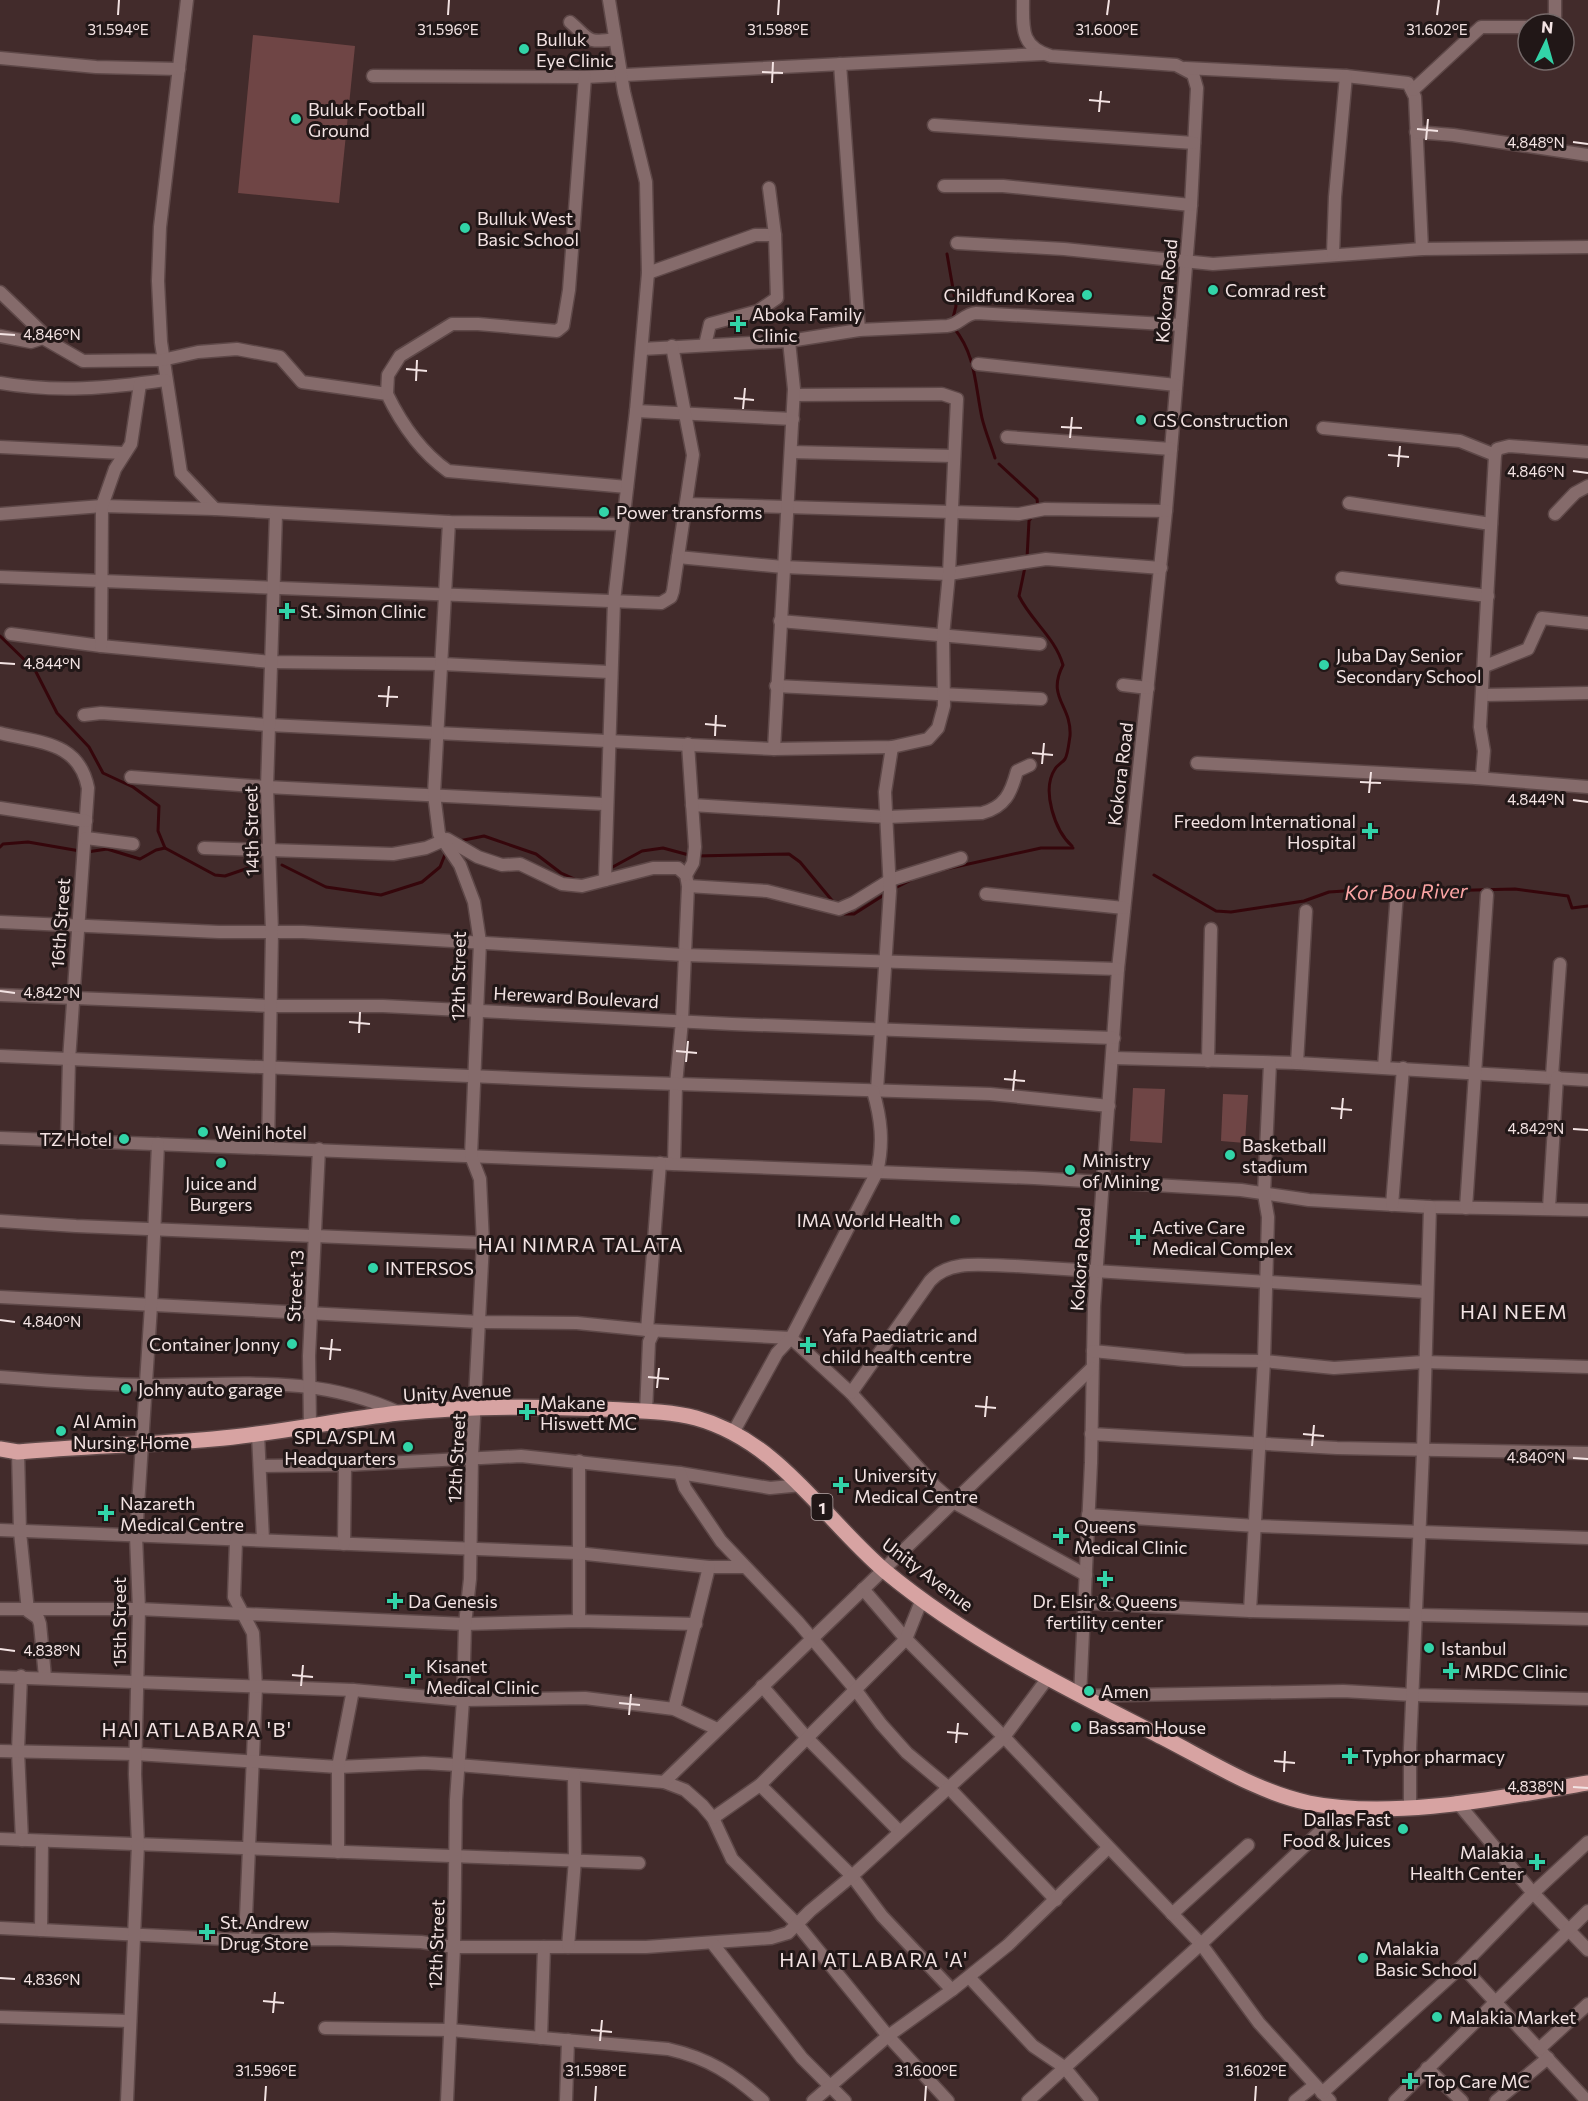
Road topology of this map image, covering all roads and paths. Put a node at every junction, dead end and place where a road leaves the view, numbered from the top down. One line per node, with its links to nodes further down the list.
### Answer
1 (187, 0): 11 (street)
2 (609, 0): 6 (street)
3 (1023, 0): 7 (street)
4 (570, 22): 6 (street)
5 (1516, 27): 16 (street)
6 (615, 39): 12 (street)
7 (1044, 54): 9 (street); 10 (street)
8 (0, 58): 11 (street)
9 (840, 64): 12 (street); 33 (street)
10 (1185, 68): 14 (street); 19 (street, Kokora Road)
11 (179, 69): 40 (street)
12 (622, 74): 15 (street); 30 (street)
13 (373, 76): 15 (street)
14 (1346, 76): 16 (street); 28 (street)
15 (585, 77): 46 (street)
16 (1413, 90): 18 (street)
17 (934, 124): 19 (street)
18 (1416, 132): 20 (street); 27 (street)
19 (1194, 143): 23 (street, Kokora Road)
20 (1588, 155)
21 (944, 186): 23 (street)
22 (770, 188): 24 (street)
23 (1191, 205): 29 (street, Kokora Road)
24 (775, 235): 30 (street); 36 (street)
25 (957, 243): 29 (street)
26 (1588, 247): 27 (street)
27 (1422, 249): 28 (street)
28 (1333, 254): 29 (street)
29 (1186, 262): 32 (street, Kokora Road)
30 (648, 273): 38 (street)
31 (0, 292): 39 (street)
32 (1181, 325): 33 (street); 45 (street, Kokora Road)
33 (859, 330): 35 (street)
34 (0, 336): 39 (street)
35 (789, 341): 36 (street); 47 (street)
36 (705, 345): 37 (street)
37 (672, 346): 38 (street); 49 (street)
38 (642, 349): 48 (street)
39 (61, 350): 40 (street)
40 (162, 360): 42 (street); 46 (street)
41 (978, 364): 45 (street)
42 (165, 380): 44 (street); 66 (street)
43 (0, 383): 44 (street)
44 (140, 384): 57 (street)
45 (1176, 385): 54 (street, Kokora Road)
46 (387, 394): 61 (street)
47 (794, 395): 50 (street); 59 (street)
48 (636, 411): 49 (street); 61 (street)
49 (686, 412): 50 (street); 63 (street)
50 (792, 419): 55 (street)
51 (1323, 428): 58 (street)
52 (1007, 437): 54 (street)
53 (0, 447): 57 (street)
54 (1171, 450): 67 (street, Kokora Road)
55 (791, 452): 59 (street); 65 (street)
56 (1588, 452): 58 (street)
57 (123, 453): 64 (street)
58 (1495, 455): 74 (street)
59 (954, 456): 68 (street)
60 (1588, 486): 71 (street)
61 (627, 487): 73 (street)
62 (1349, 503): 74 (street)
63 (686, 504): 65 (street); 75 (street)
64 (102, 506): 66 (street); 69 (street); 81 (street)
65 (786, 507): 68 (street); 76 (street)
66 (215, 508): 70 (street)
67 (1166, 511): 68 (street); 77 (street, Kokora Road)
68 (950, 512): 78 (street)
69 (0, 514)
70 (276, 514): 72 (street); 82 (street, 14th Street)
71 (1555, 514)
72 (449, 522): 73 (street); 83 (street, 12th Street)
73 (621, 524): 85 (street)
74 (1491, 524): 84 (street)
75 (678, 557): 76 (street); 85 (street)
76 (783, 567): 78 (street); 86 (street)
77 (1161, 568): 78 (street); 98 (street, Kokora Road)
78 (949, 574): 89 (street)
79 (0, 577): 81 (street)
80 (1342, 578): 84 (street)
81 (100, 582): 82 (street); 91 (street)
82 (274, 588): 83 (street); 92 (street, 14th Street)
83 (443, 594): 85 (street); 93 (street, 12th Street)
84 (1488, 596): 94 (street)
85 (614, 601): 95 (street)
86 (780, 621): 89 (street); 97 (street)
87 (1587, 622): 94 (street)
88 (11, 634): 91 (street)
89 (943, 636): 90 (street); 99 (street)
90 (1040, 644)
91 (101, 646): 92 (street)
92 (271, 662): 93 (street); 104 (street, 14th Street)
93 (442, 664): 95 (street); 105 (street, 12th Street)
94 (1485, 666): 101 (street)
95 (610, 672): 107 (street)
96 (1124, 685): 98 (street)
97 (776, 686): 99 (street); 110 (street)
98 (1148, 688): 135 (street, Kokora Road)
99 (944, 693): 102 (street); 109 (street)
100 (1588, 693): 101 (street)
101 (1483, 695): 114 (street)
102 (1041, 699)
103 (84, 715): 104 (street)
104 (269, 725): 105 (street); 115 (street, 14th Street)
105 (438, 732): 107 (street); 117 (street, 12th Street)
106 (0, 733): 122 (street, 16th Street)
107 (608, 740): 108 (street); 118 (street)
108 (688, 744): 110 (street); 119 (street)
109 (892, 747): 110 (street); 121 (street)
110 (774, 749)
111 (1197, 763): 114 (street)
112 (1030, 765): 121 (street)
113 (131, 777): 115 (street)
114 (1476, 778): 116 (street)
115 (267, 787): 117 (street); 127 (street, 14th Street)
116 (1588, 787)
117 (434, 794): 118 (street); 123 (street, 12th Street)
118 (605, 804): 129 (street)
119 (692, 805): 121 (street); 131 (street)
120 (0, 808): 122 (street)
121 (887, 817): 130 (street)
122 (86, 821): 124 (street, 16th Street)
123 (441, 837): 127 (street); 129 (street); 141 (street, 12th Street)
124 (86, 838): 125 (street); 138 (street, 16th Street)
125 (133, 844)
126 (204, 848): 127 (street)
127 (269, 850): 140 (street, 14th Street)
128 (961, 858): 130 (street)
129 (605, 880): 131 (street)
130 (890, 880): 131 (street); 143 (street)
131 (687, 881): 142 (street)
132 (1397, 892): 159 (street)
133 (986, 894): 135 (street)
134 (1487, 896): 162 (street)
135 (1124, 908): 145 (street, Kokora Road)
136 (1306, 911): 158 (street)
137 (0, 922): 138 (street)
138 (79, 927): 140 (street); 147 (street, 16th Street)
139 (1211, 929): 156 (street)
140 (272, 932): 141 (street); 148 (street, 14th Street)
141 (480, 942): 142 (street); 149 (street, 12th Street)
142 (684, 955): 143 (street); 150 (street)
143 (885, 962): 145 (street); 151 (street)
144 (1560, 964): 164 (street)
145 (1118, 969): 152 (street, Kokora Road)
146 (0, 995): 147 (street, Hereward Boulevard)
147 (73, 998): 148 (street, Hereward Boulevard); 155 (street, 16th Street)
148 (272, 1006): 149 (street, Hereward Boulevard); 160 (street, 14th Street)
149 (477, 1010): 150 (street, Hereward Boulevard); 163 (street, 12th Street)
150 (682, 1021): 151 (street, Hereward Boulevard); 166 (street)
151 (881, 1028): 152 (street, Hereward Boulevard); 167 (street)
152 (1114, 1038): 154 (street, Kokora Road)
153 (0, 1056): 155 (street)
154 (1113, 1058): 156 (street); 168 (street, Kokora Road)
155 (69, 1060): 160 (street); 170 (street, 16th Street)
156 (1208, 1061): 157 (street)
157 (1270, 1063): 158 (street); 179 (street)
158 (1296, 1063): 159 (street)
159 (1384, 1067): 161 (street)
160 (268, 1068): 163 (street); 172 (street, 14th Street)
161 (1403, 1068): 162 (street); 180 (street)
162 (1476, 1071): 164 (street); 182 (street)
163 (475, 1077): 166 (street); 174 (street, 12th Street)
164 (1555, 1077): 165 (street); 183 (street)
165 (1588, 1080)
166 (676, 1084): 167 (street); 176 (street)
167 (875, 1090): 168 (street); 177 (street)
168 (1109, 1106): 178 (street, Kokora Road)
169 (0, 1138): 170 (street)
170 (67, 1141): 171 (street)
171 (158, 1144): 172 (street); 186 (street, 15th Street)
172 (268, 1148): 173 (street)
173 (319, 1149): 174 (street); 187 (street, Street 13)
174 (471, 1156): 175 (street); 188 (street, 12th Street)
175 (660, 1163): 176 (street); 196 (street)
176 (674, 1164): 177 (street)
177 (878, 1172): 178 (street); 197 (street)
178 (1104, 1183): 179 (street); 189 (street, Kokora Road)
179 (1264, 1194): 180 (street); 190 (street)
180 (1392, 1205): 181 (street)
181 (1430, 1207): 182 (street); 191 (street)
182 (1466, 1208): 183 (street)
183 (1549, 1208): 184 (street)
184 (1588, 1210)
185 (0, 1221): 186 (street)
186 (155, 1230): 187 (street); 193 (street, 15th Street)
187 (316, 1235): 188 (street); 194 (street, Street 13)
188 (483, 1243): 195 (street, 12th Street)
189 (1096, 1271): 190 (street); 198 (street, Kokora Road); 206 (street)
190 (1265, 1283): 191 (street); 199 (street)
191 (1427, 1292): 200 (street)
192 (0, 1297): 193 (street)
193 (151, 1306): 194 (street); 204 (street, 15th Street)
194 (312, 1312): 195 (street); 205 (street, Street 13)
195 (480, 1322): 196 (street); 207 (street, 12th Street)
196 (651, 1330): 197 (street); 208 (street)
197 (791, 1338): 206 (street); 211 (street)
198 (1093, 1351): 199 (street); 202 (street, Kokora Road)
199 (1264, 1361): 200 (street); 215 (street)
200 (1424, 1362): 201 (street); 217 (street)
201 (1588, 1367)
202 (1092, 1368): 213 (street, Kokora Road); 226 (street)
203 (0, 1377): 204 (street)
204 (147, 1385): 205 (street); 214 (street, 15th Street)
205 (309, 1385): 209 (street); 210 (street, Street 13)
206 (851, 1393): 226 (street)
207 (476, 1409): 208 (main road, Unity Avenue / 1); 209 (main road, Unity Avenue / 1); 220 (street, 12th Street)
208 (646, 1412): 211 (main road, Unity Avenue / 1)
209 (400, 1413): 210 (main road, Unity Avenue / 1)
210 (310, 1425): 212 (main road, Unity Avenue / 1)
211 (734, 1431): 225 (main road, Unity Avenue / 1)
212 (258, 1434): 214 (main road, Unity Avenue / 1); 223 (street)
213 (1091, 1434): 215 (street); 227 (street, Kokora Road)
214 (142, 1443): 218 (main road, Unity Avenue / 1); 232 (street, 15th Street)
215 (1260, 1443): 217 (street); 228 (street)
216 (0, 1449): 218 (main road, Unity Avenue / 1)
217 (1423, 1451): 219 (street); 231 (street)
218 (18, 1452): 230 (street)
219 (1588, 1453)
220 (472, 1457): 221 (street); 222 (street); 237 (street, 12th Street)
221 (579, 1461): 224 (street); 238 (street)
222 (345, 1465): 223 (street); 236 (street)
223 (260, 1466): 234 (street)
224 (680, 1473): 225 (street); 240 (street)
225 (802, 1485): 241 (main road, Unity Avenue / 1)
226 (953, 1502): 241 (street); 242 (street)
227 (1088, 1515): 228 (street); 242 (street, Kokora Road)
228 (1256, 1526): 231 (street); 249 (street)
229 (0, 1530): 230 (street)
230 (20, 1532): 232 (street); 248 (street)
231 (1418, 1532): 233 (street); 251 (street)
232 (136, 1536): 235 (street); 247 (street, 15th Street)
233 (1588, 1538)
234 (263, 1540): 235 (street); 236 (street)
235 (236, 1541): 250 (street)
236 (344, 1544): 237 (street)
237 (470, 1548): 238 (street); 254 (street, 12th Street)
238 (577, 1553): 239 (street); 253 (street)
239 (709, 1567): 240 (street); 255 (street)
240 (744, 1567): 257 (street)
241 (883, 1569): 243 (street); 244 (main road, Unity Avenue / 1)
242 (1086, 1575): 245 (street, Kokora Road)
243 (863, 1589): 256 (street); 257 (street)
244 (922, 1599): 256 (street); 261 (main road, Unity Avenue / 1)
245 (1085, 1603): 249 (street); 268 (street, Kokora Road)
246 (0, 1609): 248 (street)
247 (139, 1609): 248 (street); 250 (street); 262 (street, 15th Street)
248 (28, 1611): 260 (street)
249 (1250, 1611): 251 (street)
250 (242, 1614): 254 (street); 264 (street)
251 (1415, 1614): 252 (street); 267 (street)
252 (1588, 1620)
253 (579, 1621): 254 (street); 255 (street)
254 (465, 1624): 270 (street, 12th Street)
255 (696, 1624): 271 (street)
256 (906, 1639): 265 (street); 273 (street)
257 (813, 1640): 263 (street); 265 (street)
258 (21, 1676): 259 (street); 260 (street); 276 (street)
259 (0, 1677)
260 (45, 1677): 262 (street)
261 (1047, 1679): 268 (main road, Unity Avenue / 1); 273 (street)
262 (137, 1682): 264 (street); 277 (street, 15th Street)
263 (762, 1686): 272 (street); 274 (street)
264 (256, 1687): 266 (street); 278 (street)
265 (855, 1689): 274 (street); 285 (street)
266 (353, 1690): 270 (street); 280 (street)
267 (1413, 1695): 268 (street); 269 (street); 288 (street)
268 (1080, 1696): 287 (main road, Unity Avenue / 1)
269 (1588, 1699)
270 (463, 1700): 271 (street); 279 (street, 12th Street)
271 (674, 1708): 272 (street)
272 (717, 1729): 282 (street)
273 (1004, 1737): 285 (street); 298 (street)
274 (807, 1738): 284 (street); 290 (street)
275 (0, 1750): 276 (street)
276 (18, 1751): 277 (street); 292 (street)
277 (135, 1754): 278 (street); 295 (street, 15th Street)
278 (254, 1763): 280 (street); 297 (street)
279 (458, 1765): 280 (street); 281 (street); 300 (street, 12th Street)
280 (338, 1767): 299 (street)
281 (574, 1775): 282 (street); 301 (street)
282 (664, 1782): 289 (street)
283 (1588, 1783): 286 (main road, Unity Avenue / 1)
284 (760, 1785): 289 (street); 303 (street)
285 (949, 1788): 290 (street); 305 (street)
286 (1458, 1802): 288 (main road, Unity Avenue / 1); 304 (street)
287 (1346, 1808): 288 (main road, Unity Avenue / 1); 315 (street)
288 (1410, 1808)
289 (713, 1818): 308 (street)
290 (899, 1831): 303 (street)
291 (0, 1839): 292 (street)
292 (22, 1840): 293 (street)
293 (42, 1841): 295 (street); 310 (street)
294 (1588, 1842): 304 (street)
295 (138, 1844): 297 (street); 312 (street, 15th Street)
296 (1248, 1845): 307 (street)
297 (250, 1848): 299 (street); 313 (street)
298 (1108, 1848): 305 (street); 307 (street)
299 (338, 1852): 300 (street)
300 (456, 1856): 301 (street); 316 (street, 12th Street)
301 (574, 1860): 302 (street); 318 (street)
302 (639, 1863)
303 (852, 1876): 308 (street); 322 (street)
304 (1533, 1893): 311 (street); 320 (street)
305 (1056, 1900): 321 (street)
306 (1588, 1911): 311 (street)
307 (1172, 1914): 315 (street)
308 (797, 1924): 314 (street); 329 (street)
309 (0, 1928): 310 (street)
310 (41, 1930): 312 (street)
311 (1568, 1930): 319 (street); 323 (street)
312 (134, 1934): 313 (street); 326 (street, 15th Street)
313 (244, 1940): 316 (street)
314 (713, 1944): 318 (street); 335 (street)
315 (1201, 1944): 333 (street); 336 (street)
316 (454, 1947): 317 (street); 328 (street, 12th Street)
317 (544, 1947): 318 (street); 330 (street)
318 (568, 1947)
319 (1588, 1950)
320 (1462, 1966): 323 (street); 336 (street)
321 (969, 1977): 322 (street); 333 (street)
322 (952, 1990): 329 (street)
323 (1497, 2003): 332 (street); 334 (street)
324 (1588, 2004): 332 (street)
325 (0, 2017): 326 (street)
326 (130, 2021): 337 (street, 15th Street)
327 (325, 2028): 328 (street)
328 (450, 2030): 330 (street); 338 (street, 12th Street)
329 (888, 2036): 335 (street); 343 (street)
330 (541, 2038): 331 (street)
331 (568, 2040): 339 (street); 340 (street)
332 (1544, 2054): 349 (street); 350 (street)
333 (1065, 2067): 344 (street); 345 (street)
334 (1427, 2068): 347 (street); 348 (street)
335 (830, 2087): 341 (street); 342 (street)
336 (1322, 2093): 346 (street)
337 (127, 2101)
338 (447, 2101)
339 (566, 2101)
340 (764, 2101)
341 (813, 2101)
342 (845, 2101)
343 (948, 2101)
344 (1028, 2101)
345 (1092, 2101)
346 (1295, 2101)
347 (1395, 2101)
348 (1462, 2101)
349 (1496, 2101)
350 (1587, 2101)

